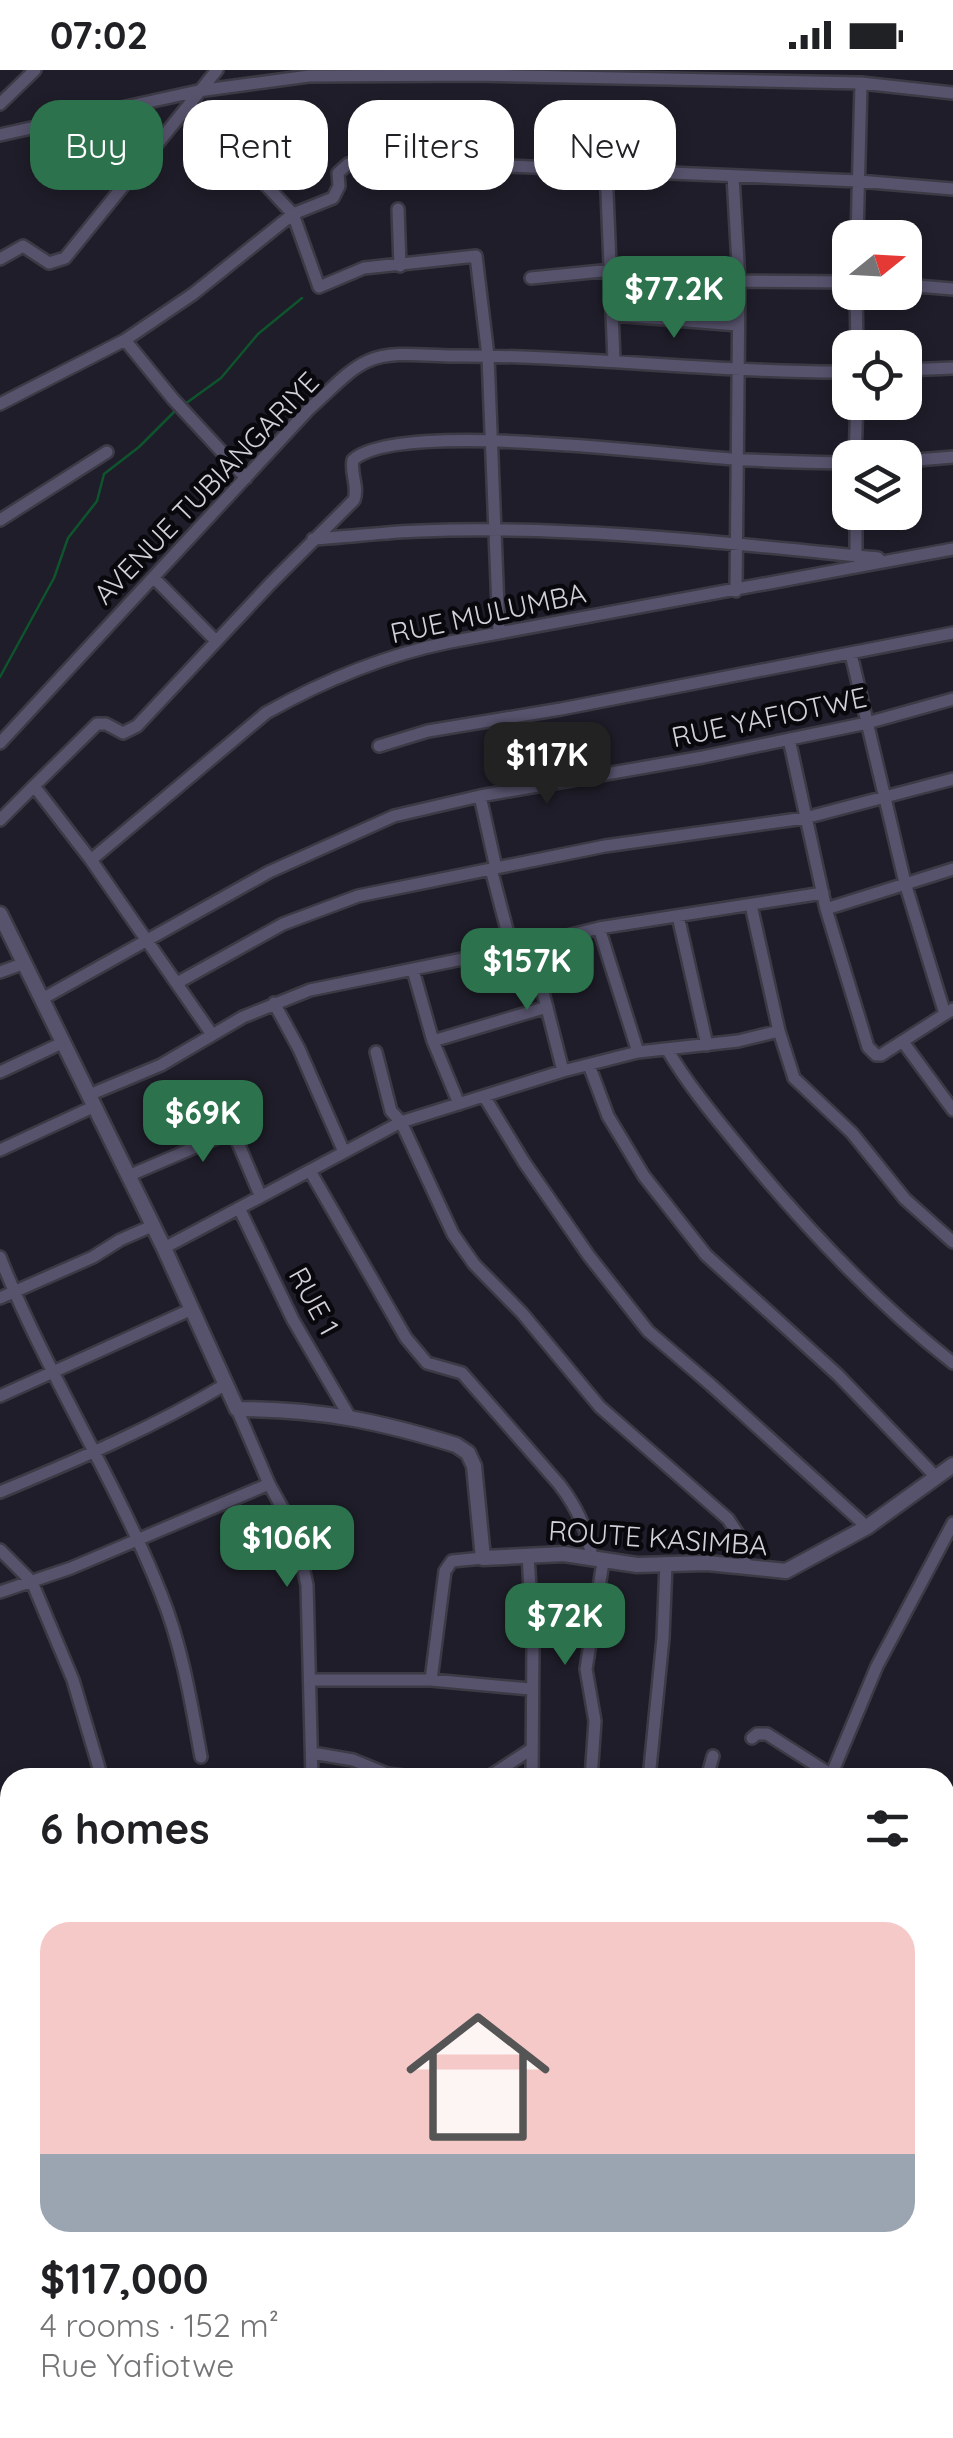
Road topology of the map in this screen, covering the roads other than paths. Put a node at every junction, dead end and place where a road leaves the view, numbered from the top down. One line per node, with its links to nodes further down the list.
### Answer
1 (35, 70): 11 (street)
2 (217, 70): 8 (street)
3 (826, 70): 6 (street)
4 (482, 73): 5 (street); 8 (street)
5 (635, 74): 6 (street)
6 (837, 83): 7 (street)
7 (861, 83): 9 (street); 17 (street)
8 (198, 91): 10 (street); 13 (street)
9 (951, 91)
10 (192, 100)
11 (0, 104)
12 (183, 113): 24 (street)
13 (0, 135)
14 (534, 166): 22 (street)
15 (676, 173): 16 (street)
16 (733, 176): 17 (street); 28 (street)
17 (858, 180): 20 (street); 23 (street)
18 (270, 190): 22 (street)
19 (607, 190): 26 (street)
20 (953, 190)
21 (398, 209): 25 (street)
22 (292, 214): 25 (street); 34 (street)
23 (857, 220)
24 (0, 259)
25 (400, 266): 35 (street)
26 (612, 270): 27 (street); 28 (street); 32 (street)
27 (531, 278)
28 (738, 282): 29 (street); 33 (street)
29 (832, 282)
30 (922, 286): 31 (street)
31 (953, 289)
32 (614, 315): 33 (street); 36 (street)
33 (738, 325): 39 (street)
34 (126, 340): 41 (street); 48 (street)
35 (488, 356): 36 (street, AVENUE TUBIANGARIYE); 42 (street); 48 (street, AVENUE TUBIANGARIYE)
36 (614, 360): 39 (street, AVENUE TUBIANGARIYE)
37 (953, 368): 38 (street)
38 (922, 369)
39 (736, 370): 40 (street, AVENUE TUBIANGARIYE); 45 (street)
40 (832, 372)
41 (0, 404)
42 (490, 442): 45 (street); 51 (street); 52 (street)
43 (107, 452): 49 (street)
44 (953, 458): 47 (street)
45 (736, 460): 46 (street); 53 (street)
46 (832, 460)
47 (922, 461)
48 (246, 478): 57 (street, AVENUE TUBIANGARIYE)
49 (0, 520)
50 (856, 530): 55 (street)
51 (493, 531): 52 (street); 53 (street); 59 (street)
52 (314, 540): 61 (street)
53 (734, 546): 55 (street); 58 (street)
54 (953, 549): 56 (street, RUE MULUMBA)
55 (856, 556): 56 (street)
56 (892, 560): 58 (street, RUE MULUMBA)
57 (154, 578): 61 (street); 66 (street, AVENUE TUBIANGARIYE)
58 (736, 591): 59 (street, RUE MULUMBA)
59 (499, 633): 74 (street, RUE MULUMBA)
60 (953, 634): 62 (street)
61 (216, 640): 69 (street)
62 (851, 654): 64 (street); 67 (street)
63 (953, 699): 64 (street, RUE YAFIOTWE)
64 (868, 723): 65 (street, RUE YAFIOTWE); 71 (street)
65 (789, 738): 70 (street, RUE YAFIOTWE); 72 (street)
66 (0, 743)
67 (380, 746)
68 (953, 779): 71 (street)
69 (34, 786): 73 (street); 74 (street)
70 (480, 796): 75 (street); 84 (street, RUE YAFIOTWE)
71 (884, 799): 72 (street); 77 (street)
72 (805, 818): 75 (street); 78 (street)
73 (0, 820)
74 (91, 860): 84 (street)
75 (494, 868): 86 (street); 90 (street)
76 (953, 870): 77 (street)
77 (905, 884): 80 (street); 94 (street)
78 (823, 893): 79 (street); 80 (street)
79 (751, 905): 82 (street); 95 (street)
80 (826, 910): 99 (street)
81 (0, 914): 87 (street)
82 (678, 916): 83 (street); 100 (street)
83 (600, 928): 85 (street); 103 (street)
84 (148, 942): 90 (street); 91 (street, RUE YAFIOTWE)
85 (531, 945): 86 (street); 93 (street)
86 (512, 949): 88 (street)
87 (25, 963): 89 (street); 91 (street)
88 (413, 970): 92 (street); 97 (street)
89 (0, 972)
90 (177, 983): 96 (street)
91 (42, 999): 98 (street)
92 (274, 1003): 96 (street); 113 (street)
93 (547, 1007): 97 (street); 105 (street)
94 (949, 1012): 99 (street)
95 (779, 1031): 100 (street); 119 (street)
96 (211, 1033): 108 (street)
97 (433, 1041): 109 (street)
98 (64, 1042): 106 (street); 108 (street)
99 (904, 1042): 110 (street)
100 (707, 1045): 101 (street)
101 (667, 1049): 103 (street); 125 (street)
102 (376, 1052): 111 (street)
103 (638, 1052): 104 (street)
104 (589, 1065): 105 (street); 133 (street)
105 (564, 1070): 107 (street)
106 (0, 1072)
107 (484, 1096): 109 (street); 137 (street)
108 (92, 1101): 112 (street); 115 (street)
109 (458, 1104): 111 (street)
110 (953, 1110)
111 (401, 1122): 113 (street); 144 (street)
112 (0, 1150)
113 (344, 1152): 114 (street)
114 (310, 1171): 116 (street); 142 (street)
115 (128, 1176): 116 (street); 118 (street)
116 (260, 1195): 117 (street)
117 (239, 1208): 120 (street); 130 (street, RUE 1)
118 (152, 1226): 120 (street); 122 (street)
119 (953, 1242)
120 (164, 1248): 124 (street)
121 (0, 1256): 122 (street)
122 (14, 1292): 123 (street); 126 (street)
123 (0, 1298)
124 (192, 1308): 126 (street); 127 (street)
125 (953, 1363)
126 (52, 1374): 128 (street); 131 (street)
127 (226, 1384): 129 (street); 131 (street)
128 (0, 1396)
129 (237, 1409): 130 (street); 134 (street)
130 (349, 1416): 141 (street)
131 (94, 1452): 135 (street); 138 (street)
132 (953, 1466): 133 (street, ROUTE KASIMBA)
133 (936, 1476): 137 (street, ROUTE KASIMBA)
134 (269, 1484): 138 (street); 147 (street)
135 (0, 1492)
136 (953, 1524): 164 (street)
137 (867, 1527): 144 (street, ROUTE KASIMBA)
138 (137, 1538): 145 (street); 154 (street)
139 (0, 1550): 145 (street)
140 (528, 1555): 141 (street, ROUTE KASIMBA); 142 (street, ROUTE KASIMBA); 149 (street)
141 (483, 1558): 148 (street, ROUTE KASIMBA)
142 (598, 1560): 143 (street, ROUTE KASIMBA); 160 (street)
143 (666, 1564): 144 (street, ROUTE KASIMBA); 161 (street)
144 (746, 1567)
145 (32, 1582): 146 (street); 155 (street)
146 (0, 1592)
147 (312, 1680): 148 (street); 152 (street)
148 (431, 1680): 149 (street)
149 (530, 1690): 151 (street)
150 (752, 1738): 163 (street)
151 (530, 1750): 158 (street); 159 (street)
152 (312, 1753): 156 (street); 157 (street)
153 (712, 1756): 162 (street)
154 (201, 1757)
155 (99, 1768)
156 (312, 1768)
157 (372, 1768)
158 (502, 1768)
159 (531, 1768)
160 (593, 1768)
161 (650, 1768)
162 (709, 1768)
163 (819, 1768)
164 (837, 1768)

